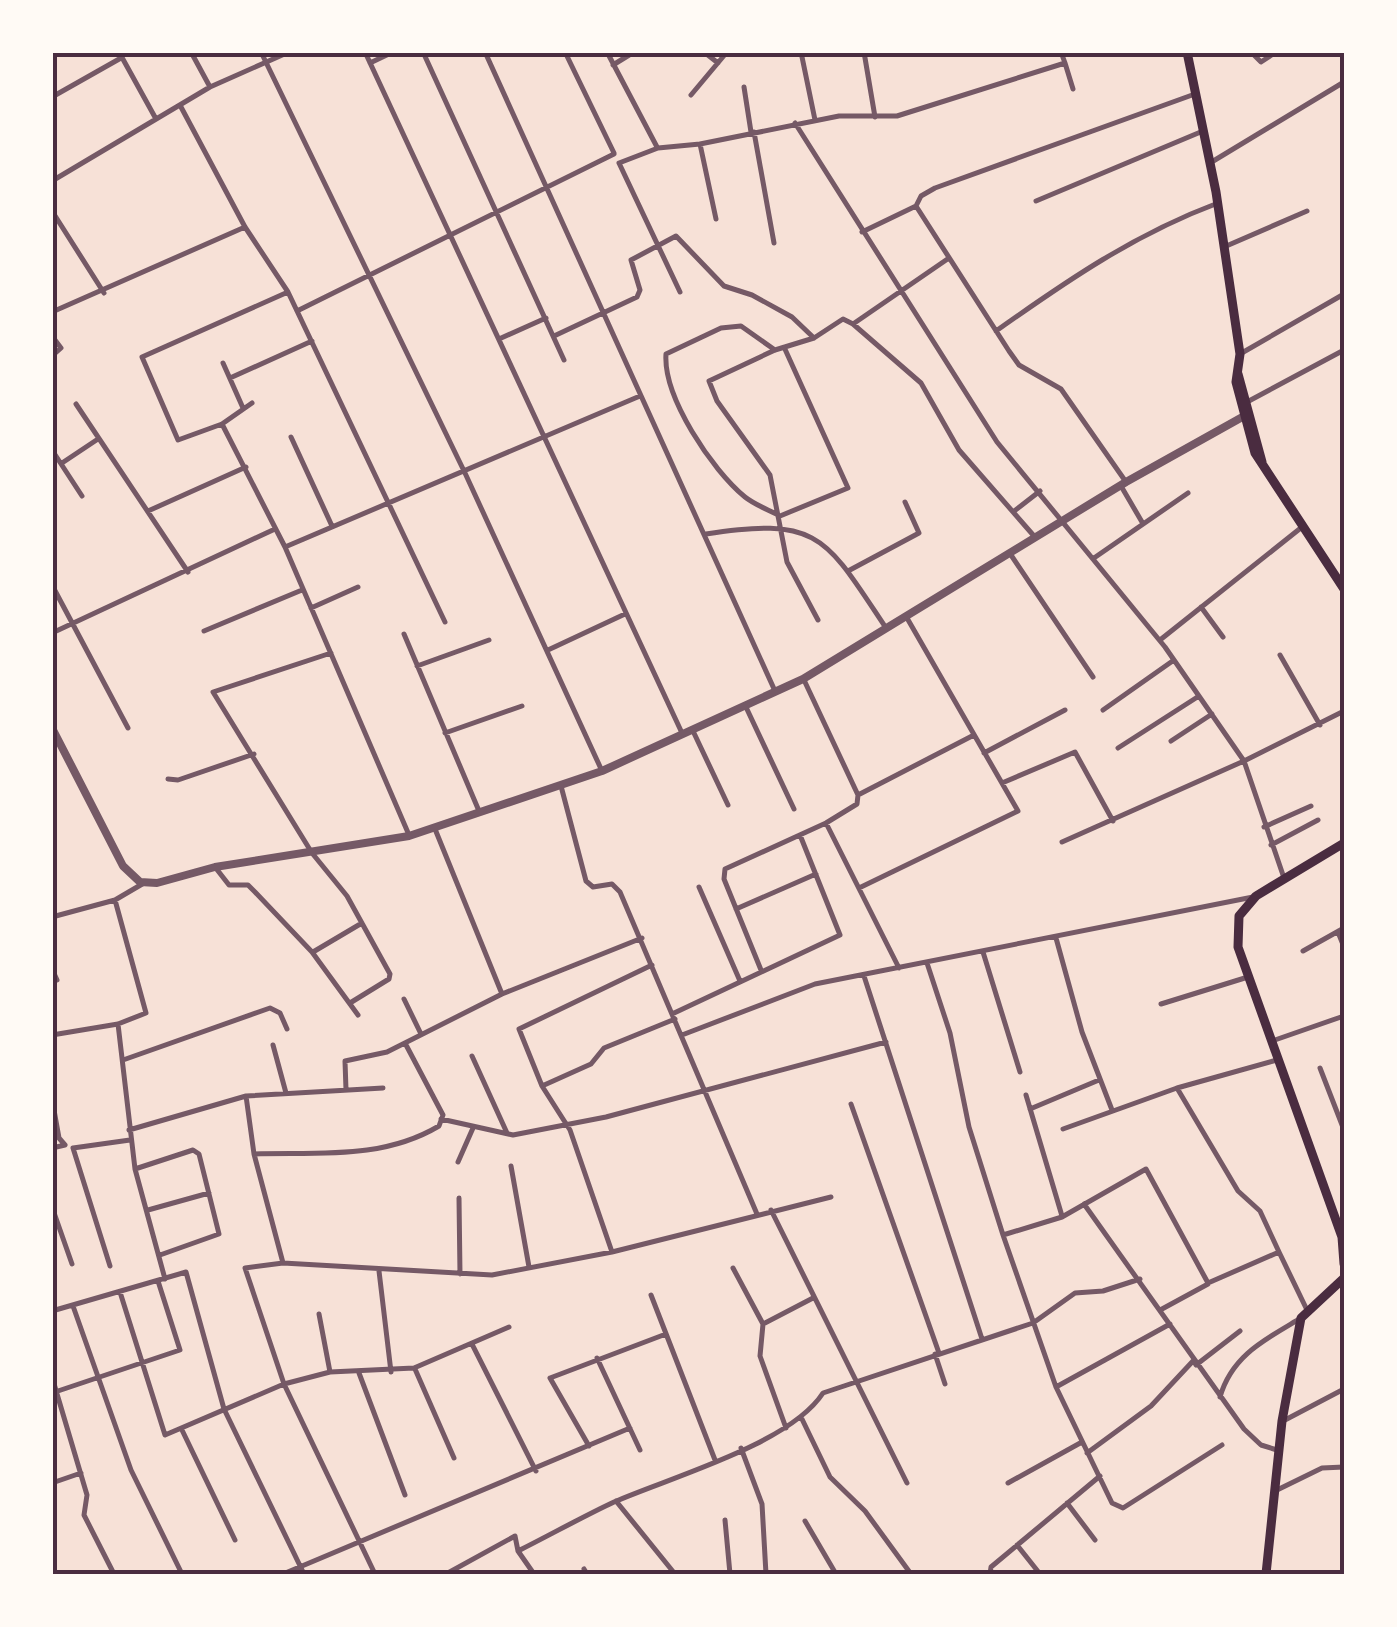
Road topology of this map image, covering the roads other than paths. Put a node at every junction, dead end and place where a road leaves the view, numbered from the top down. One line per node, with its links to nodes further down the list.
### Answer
1 (191, 52): 26 (street)
2 (261, 52): 20 (street)
3 (289, 52): 20 (street)
4 (365, 52): 21 (street)
5 (393, 52): 21 (street)
6 (424, 52): 49 (street)
7 (485, 52): 45 (street)
8 (565, 52): 41 (street)
9 (607, 52): 23 (street)
10 (634, 52): 23 (street)
11 (704, 52): 24 (street)
12 (727, 52): 24 (street)
13 (801, 52): 35 (street)
14 (864, 52): 33 (street)
15 (1061, 52): 22 (street)
16 (1251, 52): 17 (street)
17 (1276, 52)
18 (1189, 54): 29 (main road)
19 (120, 55): 31 (street); 34 (street)
20 (265, 61): 26 (street); 60 (street)
21 (370, 63): 55 (street)
22 (1066, 63): 28 (street); 33 (street)
23 (613, 64): 40 (street)
24 (718, 64): 30 (street)
25 (1344, 82): 43 (street)
26 (210, 87): 32 (street)
27 (744, 87): 38 (street)
28 (1073, 88)
29 (1195, 94): 37 (main road); 48 (street)
30 (691, 95)
31 (52, 97)
32 (181, 107): 34 (street); 53 (street)
33 (875, 116): 35 (street)
34 (156, 120): 44 (street)
35 (815, 120): 36 (street)
36 (795, 124): 38 (street); 54 (street)
37 (1203, 131): 43 (main road); 46 (street)
38 (753, 132): 39 (street); 56 (street)
39 (700, 144): 40 (street); 52 (street)
40 (658, 148): 42 (street)
41 (614, 154): 42 (street); 45 (street)
42 (619, 163): 57 (street)
43 (1210, 164): 47 (main road)
44 (52, 182)
45 (548, 188): 49 (street); 68 (street)
46 (1036, 201)
47 (1218, 203): 58 (main road); 71 (street)
48 (916, 206): 54 (street); 59 (street)
49 (497, 211): 55 (street); 69 (street)
50 (1307, 211): 58 (street)
51 (52, 212): 64 (street)
52 (716, 219)
53 (245, 227): 62 (street); 64 (street)
54 (862, 232): 61 (street)
55 (451, 233): 60 (street); 75 (street)
56 (774, 243)
57 (658, 245): 63 (street); 68 (street); 74 (street)
58 (1224, 247): 80 (main road)
59 (948, 258): 61 (street); 71 (street)
60 (369, 275): 66 (street); 97 (street)
61 (898, 290): 70 (street); 99 (street)
62 (288, 292): 66 (street); 90 (street)
63 (680, 292)
64 (104, 293): 67 (street)
65 (1344, 294): 80 (street)
66 (297, 311): 76 (street)
67 (52, 312)
68 (604, 314): 73 (street); 85 (street)
69 (546, 318): 73 (street); 75 (street)
70 (852, 324): 74 (street); 105 (street)
71 (995, 332): 98 (street)
72 (52, 336): 81 (street)
73 (554, 336): 82 (street)
74 (814, 338): 77 (street)
75 (500, 339): 92 (street)
76 (312, 341): 84 (street); 102 (street)
77 (784, 347): 78 (street); 106 (street)
78 (775, 350): 106 (street); 106 (street)
79 (1344, 350): 89 (street)
80 (1240, 354): 89 (main road)
81 (52, 356)
82 (564, 360)
83 (224, 363): 84 (street)
84 (230, 378): 88 (street)
85 (640, 396): 92 (street); 113 (street)
86 (252, 402): 88 (street)
87 (76, 404): 93 (street)
88 (243, 408): 90 (street)
89 (1247, 411): 98 (street); 111 (main road)
90 (222, 424): 96 (street)
91 (291, 437): 109 (street)
92 (544, 438): 97 (street); 126 (street)
93 (98, 440): 95 (street); 104 (street)
94 (52, 450): 95 (street)
95 (62, 463): 101 (street)
96 (246, 467): 104 (street); 112 (street)
97 (466, 472): 102 (street); 138 (street)
98 (1124, 483): 107 (street); 108 (street)
99 (1040, 491): 105 (street); 107 (street)
100 (1188, 493): 108 (street)
101 (82, 496)
102 (388, 502): 109 (street); 129 (street)
103 (905, 502): 118 (street)
104 (147, 511): 119 (street)
105 (1014, 512): 114 (street)
106 (780, 516): 110 (street)
107 (1064, 520): 114 (street); 117 (street)
108 (1142, 522): 117 (street)
109 (332, 526): 115 (street)
110 (780, 526): 113 (street); 118 (street); 128 (street)
111 (1303, 526): 122 (main road); 124 (street)
112 (276, 529): 115 (street); 119 (street)
113 (706, 534): 145 (street)
114 (1036, 539): 116 (street)
115 (284, 547): 123 (street)
116 (1012, 555): 127 (street); 143 (street)
117 (1094, 558): 137 (street)
118 (848, 571): 132 (street)
119 (188, 572): 130 (street)
120 (52, 586): 130 (street)
121 (358, 587): 125 (street)
122 (1344, 588)
123 (303, 590): 125 (street); 131 (street)
124 (1201, 607): 135 (street); 137 (street)
125 (311, 608): 139 (street)
126 (624, 614): 138 (street); 156 (street)
127 (907, 618): 132 (street); 158 (street)
128 (818, 620)
129 (446, 622)
130 (72, 623): 133 (street); 155 (street)
131 (204, 630)
132 (886, 630): 144 (street)
133 (52, 633)
134 (404, 634): 142 (street)
135 (1224, 638)
136 (488, 640): 142 (street)
137 (1160, 640): 141 (street)
138 (548, 650): 164 (street)
139 (331, 652): 162 (street); 179 (street)
140 (1280, 656): 153 (street)
141 (1174, 660): 146 (street); 150 (street)
142 (418, 666): 157 (street)
143 (1093, 677)
144 (803, 679): 145 (street); 168 (street)
145 (775, 692): 147 (street)
146 (1199, 696): 152 (street); 160 (street)
147 (745, 705): 156 (street); 171 (street)
148 (522, 706): 157 (street)
149 (1066, 710): 161 (street)
150 (1103, 710)
151 (1344, 711): 153 (street)
152 (1212, 714): 159 (street); 163 (street)
153 (1320, 724): 163 (street)
154 (52, 728): 187 (street)
155 (128, 728)
156 (687, 731): 164 (street); 169 (street)
157 (445, 733): 172 (street)
158 (974, 735): 161 (street); 168 (street)
159 (1171, 741)
160 (1118, 748)
161 (984, 753): 166 (street)
162 (254, 754): 165 (street); 183 (street)
163 (1244, 762): 174 (street); 176 (street)
164 (602, 771): 167 (street)
165 (168, 779)
166 (1002, 783): 174 (street); 189 (street)
167 (561, 786): 172 (street); 196 (street)
168 (858, 795): 175 (street)
169 (728, 805)
170 (1311, 806): 176 (street)
171 (794, 808)
172 (480, 814): 177 (street)
173 (1318, 820): 182 (street)
174 (1113, 822): 180 (street)
175 (826, 823): 178 (street); 189 (street)
176 (1264, 827): 182 (street)
177 (435, 829): 179 (street); 211 (street)
178 (800, 835): 185 (street); 192 (street)
179 (409, 836): 183 (street)
180 (1062, 842)
181 (1344, 844): 186 (main road)
182 (1271, 845): 186 (street)
183 (312, 853): 184 (street); 194 (street)
184 (215, 867): 187 (street); 199 (street)
185 (816, 874): 192 (street); 206 (street)
186 (1284, 878): 190 (main road)
187 (144, 883): 191 (street)
188 (699, 887): 210 (street)
189 (859, 888): 204 (street)
190 (1256, 896): 197 (street); 208 (main road)
191 (115, 900): 193 (street); 218 (street)
192 (736, 909): 206 (street)
193 (52, 918)
194 (362, 923): 199 (street); 213 (street)
195 (1341, 930): 198 (street); 201 (street)
196 (642, 938): 203 (street); 211 (street)
197 (1056, 938): 200 (street); 232 (street)
198 (1344, 947)
199 (312, 952): 213 (street)
200 (983, 952): 202 (street); 231 (street)
201 (1303, 952)
202 (927, 963): 204 (street); 267 (street)
203 (652, 965): 217 (street); 233 (street)
204 (899, 968): 207 (street)
205 (52, 969): 209 (street)
206 (761, 970): 210 (street)
207 (864, 975): 222 (street); 223 (street)
208 (1248, 976): 214 (street); 224 (main road)
209 (57, 980)
210 (740, 980): 217 (street)
211 (502, 994): 220 (street)
212 (404, 999): 220 (street)
213 (350, 1003): 215 (street)
214 (1161, 1004)
215 (358, 1016)
216 (1344, 1016): 224 (street)
217 (674, 1017): 222 (street); 233 (street)
218 (118, 1024): 221 (street); 228 (street)
219 (287, 1030): 228 (street)
220 (421, 1034): 225 (street)
221 (52, 1035)
222 (682, 1036): 235 (street)
223 (886, 1042): 235 (street); 297 (street)
224 (1270, 1042): 229 (main road)
225 (405, 1043): 237 (street); 245 (street)
226 (273, 1045): 238 (street)
227 (472, 1056): 251 (street)
228 (123, 1060): 249 (street)
229 (1277, 1060): 236 (street); 273 (main road)
230 (1320, 1068): 250 (street)
231 (1020, 1072)
232 (1099, 1080): 243 (street); 244 (street)
233 (542, 1086): 246 (street)
234 (383, 1088): 237 (street)
235 (704, 1088): 246 (street); 265 (street)
236 (1176, 1088): 244 (street); 269 (street)
237 (346, 1090): 238 (street)
238 (286, 1093): 240 (street)
239 (1026, 1094): 243 (street)
240 (246, 1096): 249 (street); 254 (street)
241 (52, 1099): 253 (street)
242 (851, 1104): 299 (street)
243 (1030, 1109): 266 (street)
244 (1112, 1110): 248 (street)
245 (441, 1119): 247 (street); 254 (street)
246 (566, 1122): 251 (street); 268 (street)
247 (473, 1127): 251 (street); 255 (street)
248 (1063, 1129)
249 (129, 1130): 252 (street)
250 (1344, 1130)
251 (507, 1132)
252 (130, 1140): 257 (street); 274 (street)
253 (52, 1148)
254 (254, 1154): 271 (street)
255 (458, 1162)
256 (511, 1166): 275 (street)
257 (135, 1169): 258 (street); 263 (street)
258 (210, 1193): 263 (street); 270 (street)
259 (459, 1198): 278 (street)
260 (831, 1198): 264 (street)
261 (1084, 1204): 266 (street); 280 (street); 282 (street)
262 (52, 1206): 272 (street)
263 (148, 1210): 270 (street)
264 (771, 1210): 265 (street); 285 (street)
265 (757, 1214): 268 (street)
266 (1062, 1217): 267 (street)
267 (1003, 1235): 291 (street)
268 (612, 1252): 275 (street)
269 (1278, 1252): 282 (street); 290 (street)
270 (160, 1255): 281 (street)
271 (283, 1263): 277 (street); 310 (street)
272 (72, 1264)
273 (1344, 1264)
274 (110, 1266)
275 (529, 1268): 278 (street)
276 (733, 1268): 292 (street)
277 (379, 1272): 278 (street); 305 (street)
278 (460, 1274)
279 (1344, 1278): 290 (main road)
280 (1140, 1279): 287 (street); 291 (street)
281 (162, 1280): 283 (street); 301 (street); 316 (street)
282 (1208, 1284): 287 (street)
283 (120, 1292): 286 (street); 301 (street)
284 (651, 1295): 296 (street)
285 (813, 1298): 292 (street); 309 (street)
286 (72, 1306): 288 (street); 308 (street)
287 (1162, 1309): 293 (street)
288 (52, 1312)
289 (318, 1314): 304 (street)
290 (1304, 1314): 315 (street); 318 (main road)
291 (1033, 1323): 297 (street); 312 (street)
292 (763, 1324): 320 (street)
293 (1170, 1324): 302 (street); 312 (street)
294 (509, 1327): 298 (street)
295 (1240, 1331): 302 (street)
296 (666, 1334): 300 (street); 330 (street)
297 (982, 1339): 299 (street)
298 (472, 1344): 303 (street); 332 (street)
299 (937, 1354): 309 (street); 311 (street)
300 (598, 1358): 319 (street); 324 (street)
301 (144, 1362): 308 (street); 321 (street)
302 (1194, 1363): 315 (street); 328 (street)
303 (414, 1368): 305 (street); 329 (street)
304 (330, 1372): 306 (street); 310 (street)
305 (392, 1372): 306 (street)
306 (359, 1374): 339 (street)
307 (52, 1377): 314 (street)
308 (98, 1378): 314 (street); 351 (street)
309 (853, 1380): 317 (street); 335 (street)
310 (284, 1384): 316 (street); 346 (street)
311 (945, 1384)
312 (1056, 1387): 322 (street)
313 (1344, 1390): 318 (street)
314 (54, 1392): 333 (street)
315 (1220, 1396): 327 (street)
316 (224, 1409): 321 (street); 349 (street)
317 (801, 1417): 320 (street); 360 (street)
318 (1282, 1421): 327 (main road)
319 (630, 1428): 324 (street); 326 (street)
320 (786, 1428): 325 (street)
321 (182, 1429): 344 (street)
322 (1082, 1442): 328 (street); 337 (street)
323 (1222, 1445): 334 (street)
324 (590, 1447): 332 (street)
325 (741, 1448): 330 (street); 358 (street)
326 (640, 1450)
327 (1279, 1450): 338 (main road)
328 (1087, 1453): 334 (street)
329 (454, 1458)
330 (715, 1460): 340 (street)
331 (1344, 1467): 338 (street)
332 (536, 1472): 346 (street)
333 (81, 1473): 336 (street); 350 (street)
334 (1100, 1476): 341 (street)
335 (907, 1483)
336 (52, 1484)
337 (1008, 1484)
338 (1275, 1490): 363 (main road)
339 (405, 1496)
340 (616, 1501): 348 (street); 356 (street)
341 (1067, 1503): 345 (street); 347 (street)
342 (725, 1520): 357 (street)
343 (805, 1520): 359 (street)
344 (235, 1540)
345 (1095, 1540)
346 (358, 1542): 349 (street); 353 (street)
347 (1017, 1545): 361 (street); 362 (street)
348 (518, 1550): 354 (street); 355 (street)
349 (302, 1571): 352 (street)
350 (114, 1574)
351 (182, 1574)
352 (282, 1574)
353 (375, 1574)
354 (446, 1574)
355 (534, 1574)
356 (675, 1574)
357 (730, 1574)
358 (766, 1574)
359 (836, 1574)
360 (912, 1574)
361 (990, 1574)
362 (1040, 1574)
363 (1266, 1574)

